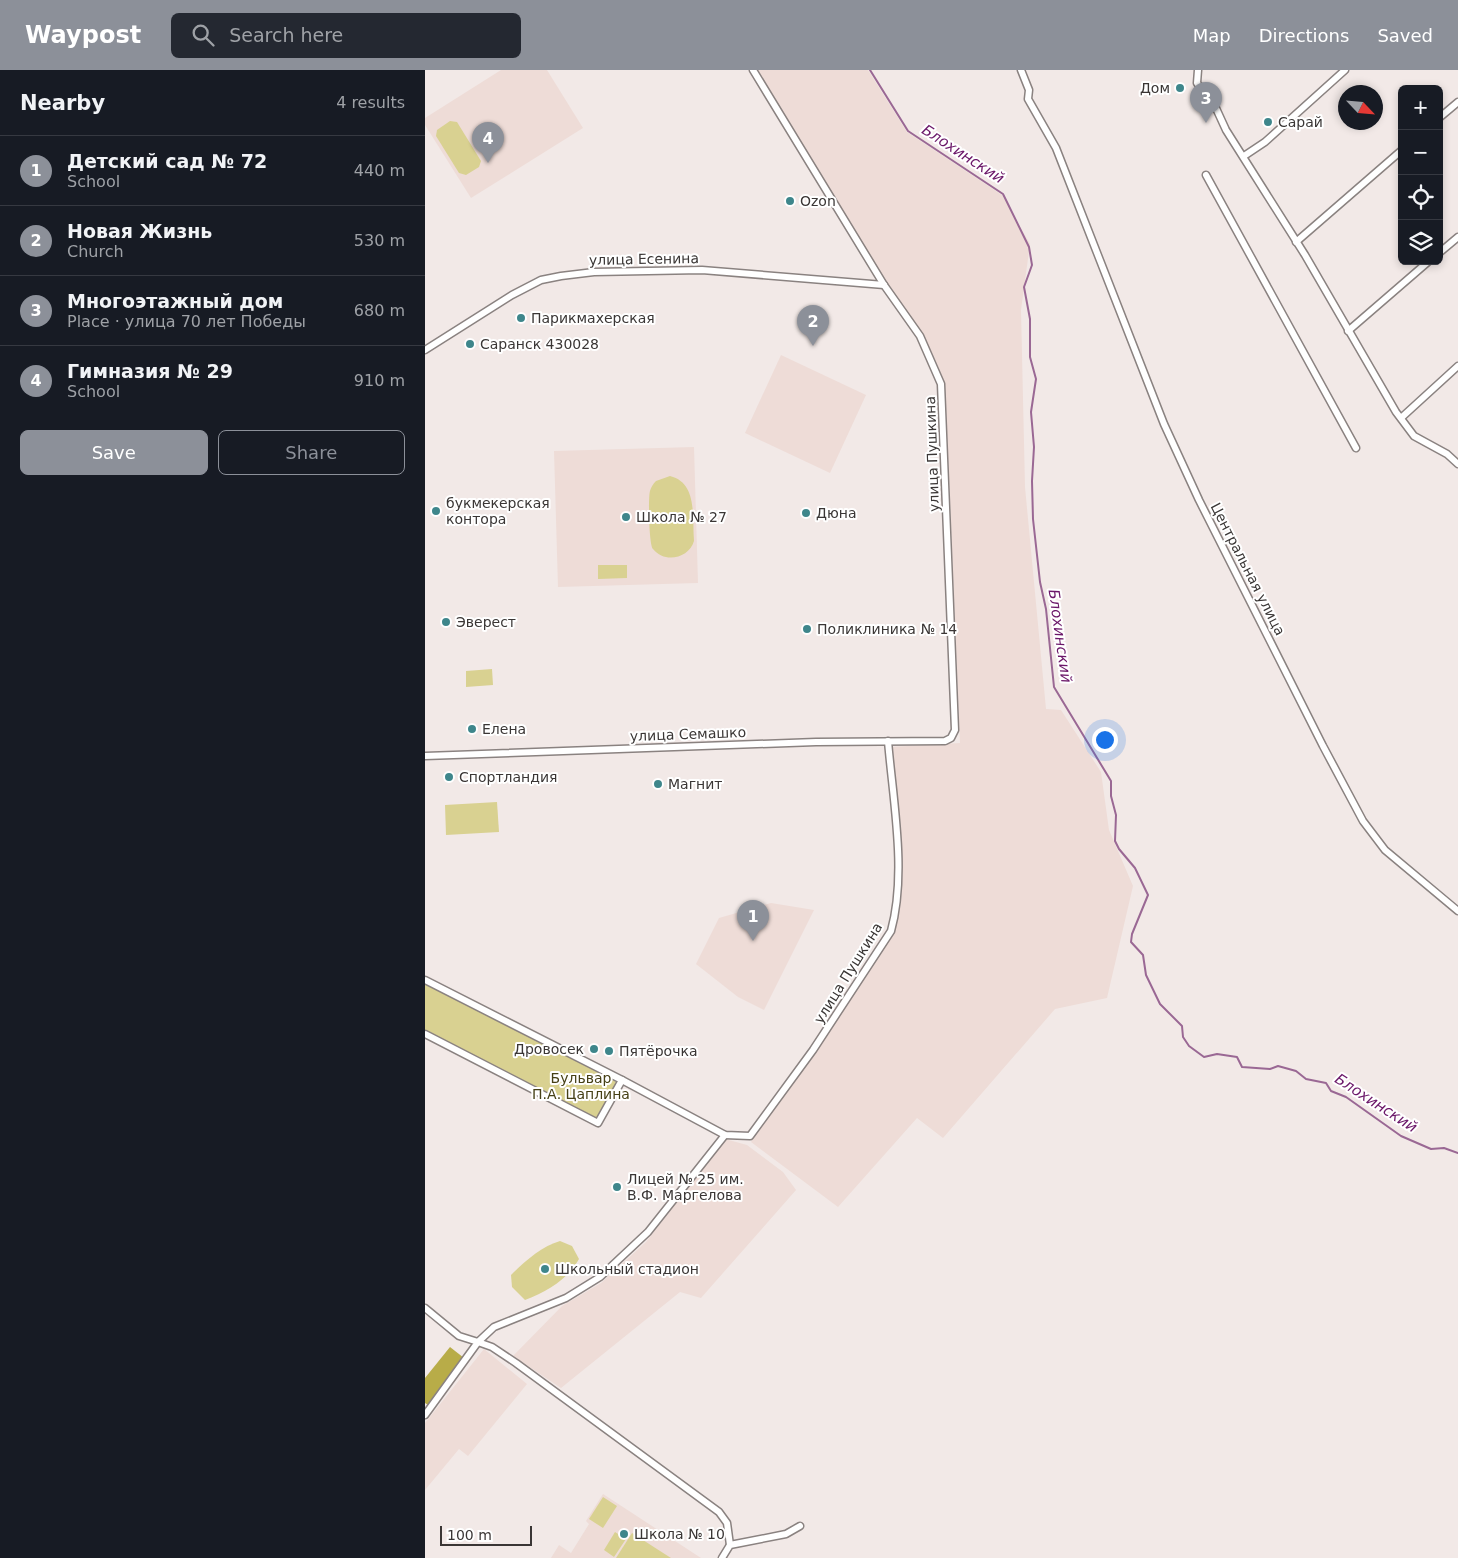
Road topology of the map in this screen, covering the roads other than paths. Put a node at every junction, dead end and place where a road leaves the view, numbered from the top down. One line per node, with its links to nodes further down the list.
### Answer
1 (753, 70): 14 (street, улица Пушкина)
2 (1021, 70): 24 (street, Центральная улица)
3 (1198, 70): 8 (street)
4 (1345, 70): 8 (street)
5 (1458, 102): 6 (street)
6 (1443, 115)
7 (1398, 153): 11 (street)
8 (1244, 156): 11 (street)
9 (1207, 175): 19 (street)
10 (1458, 237): 12 (street)
11 (1296, 242): 15 (street)
12 (1443, 250)
13 (1424, 265): 15 (street)
14 (884, 285): 16 (street, улица Есенина); 21 (street, улица Пушкина)
15 (1348, 331): 18 (street)
16 (425, 350)
17 (1458, 366): 18 (street)
18 (1401, 418): 20 (street)
19 (1356, 448)
20 (1458, 464)
21 (951, 738): 22 (street, улица Семашко)
22 (887, 741): 23 (street, улица Семашко); 28 (street, улица Пушкина)
23 (425, 756)
24 (1458, 911)
25 (425, 980): 27 (street)
26 (425, 1034): 27 (street)
27 (623, 1080): 28 (street)
28 (725, 1135): 30 (street)
29 (425, 1308): 30 (street)
30 (478, 1342): 31 (street); 33 (street)
31 (425, 1415)
32 (801, 1526): 33 (street)
33 (730, 1545): 34 (street)
34 (721, 1558)

